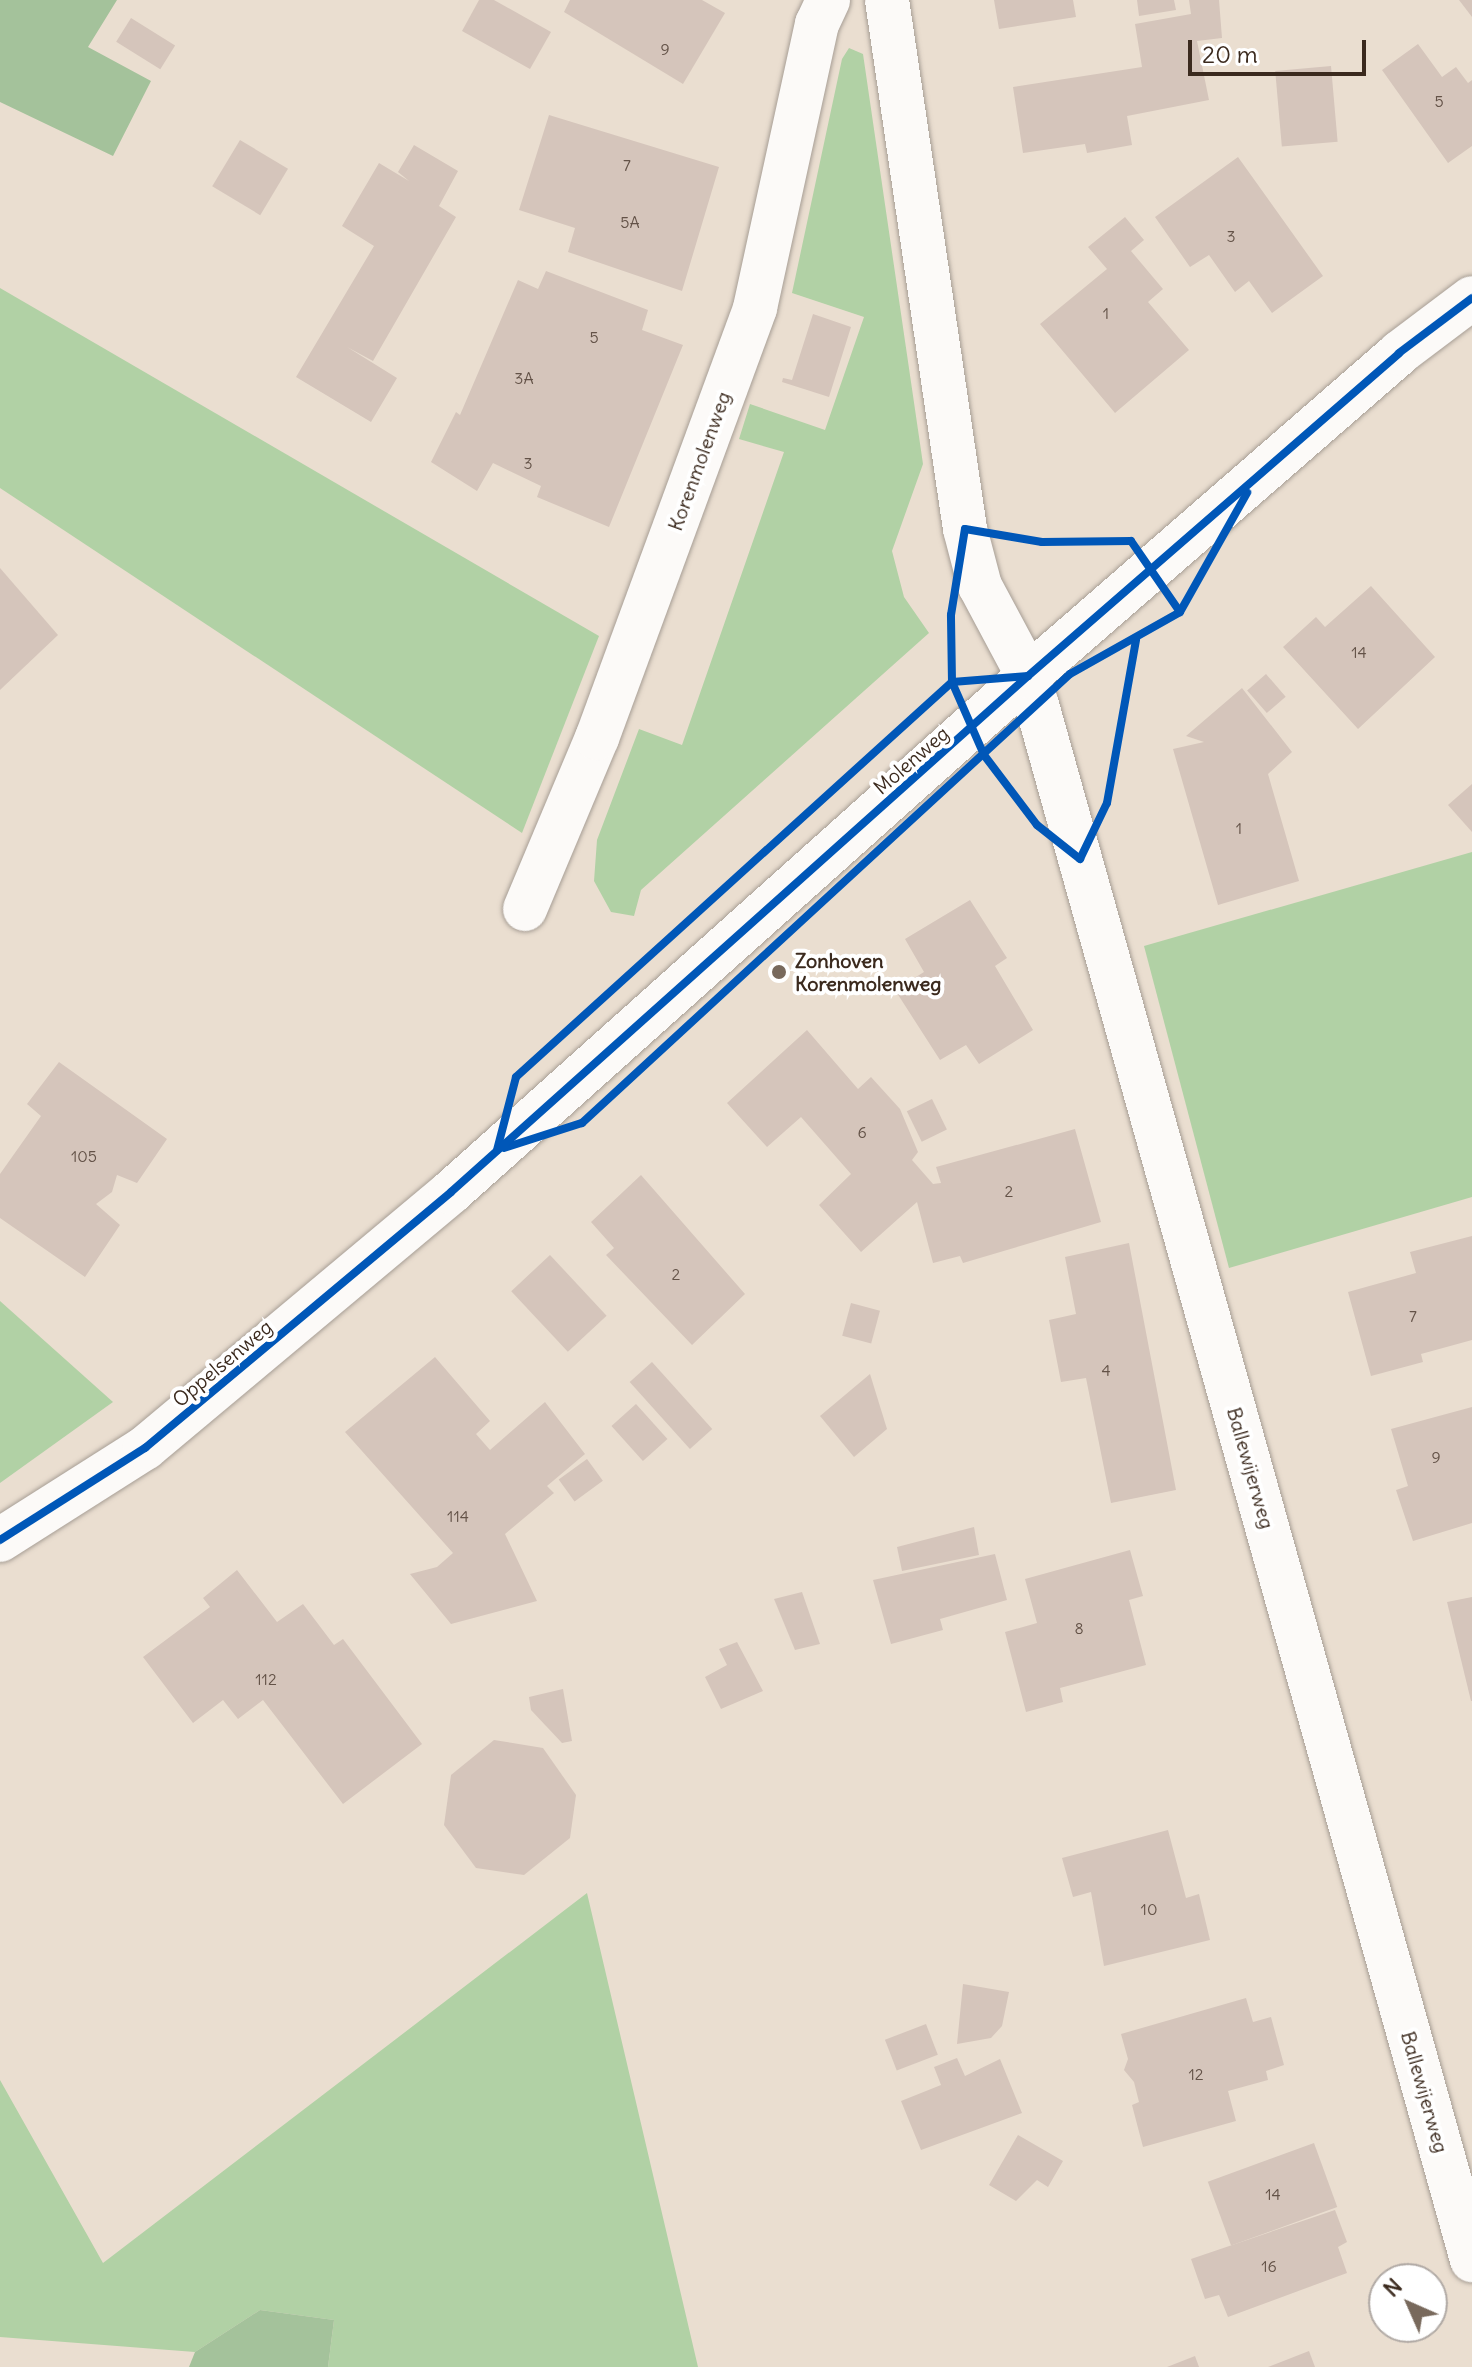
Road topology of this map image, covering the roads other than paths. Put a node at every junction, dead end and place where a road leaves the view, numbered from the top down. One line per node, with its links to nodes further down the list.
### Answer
1 (828, 0): 5 (street, Korenmolenweg)
2 (887, 0): 4 (street)
3 (1472, 298): 4 (street, Molenweg)
4 (1028, 676): 6 (street, Molenweg); 8 (street, Ballewijerweg)
5 (525, 909)
6 (451, 1192): 7 (street, Oppelsenweg)
7 (0, 1540)
8 (1472, 2260)

